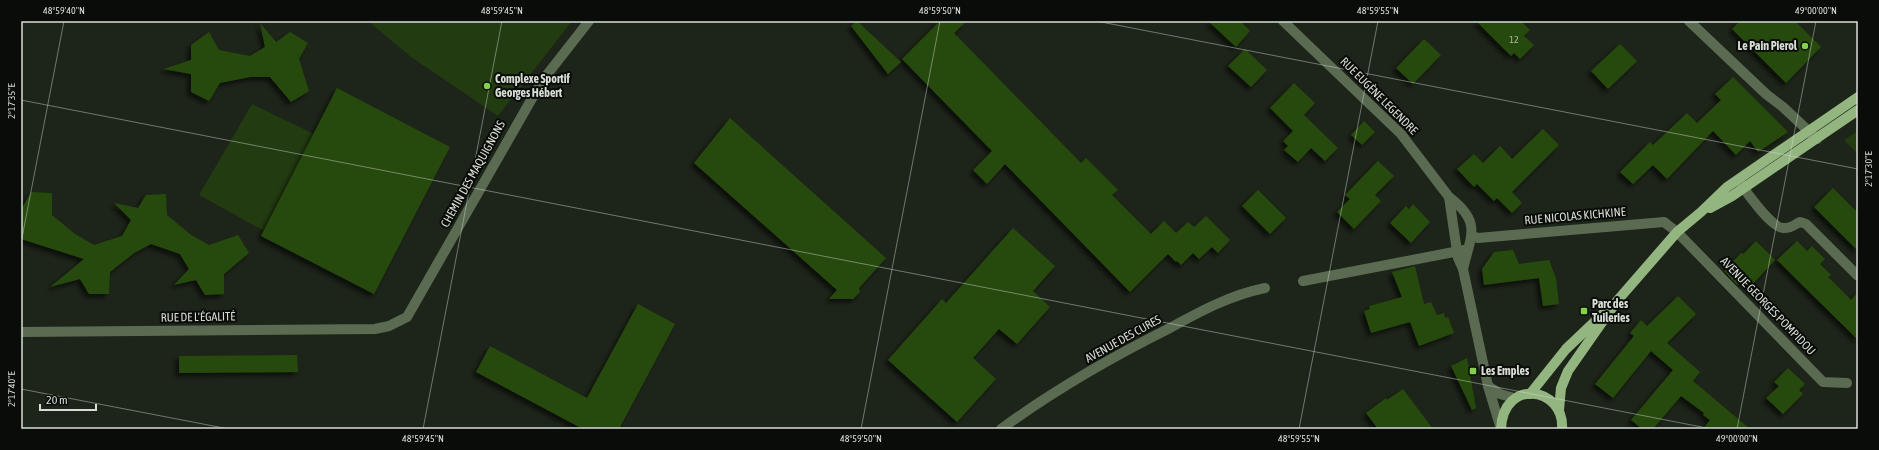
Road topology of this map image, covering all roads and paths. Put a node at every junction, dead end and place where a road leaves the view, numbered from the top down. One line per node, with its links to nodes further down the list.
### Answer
1 (589, 21): 21 (street, CHEMIN DES MAQUIGNONS)
2 (1283, 21): 10 (street, RUE EUGÈNE LEGENDRE)
3 (1689, 21): 6 (street)
4 (1858, 97): 6 (main road)
5 (1858, 110): 7 (main road)
6 (1810, 130): 7 (street); 8 (main road)
7 (1817, 139): 9 (main road)
8 (1738, 179): 9 (street); 11 (main road)
9 (1744, 189): 11 (main road); 17 (street)
10 (1449, 197): 13 (street, RUE EUGÈNE LEGENDRE); 15 (street, RUE EUGÈNE LEGENDRE)
11 (1701, 212): 12 (main road)
12 (1677, 232): 13 (street, RUE NICOLAS KICHKINE); 20 (main road); 23 (street, AVENUE GEORGES POMPIDOU)
13 (1472, 236): 14 (street, RUE EUGÈNE LEGENDRE)
14 (1468, 249): 15 (street); 16 (street, RUE EUGÈNE LEGENDRE)
15 (1458, 251): 16 (street, RUE EUGÈNE LEGENDRE); 18 (street)
16 (1463, 269): 24 (street, RUE EUGÈNE LEGENDRE)
17 (1858, 276)
18 (1302, 281)
19 (1265, 288): 28 (street, AVENUE DES CURES)
20 (1618, 301): 25 (main road); 27 (main road)
21 (375, 329): 22 (street, RUE DE L'ÉGALITÉ)
22 (21, 332)
23 (1847, 383)
24 (1488, 386): 26 (street); 29 (street, RUE EUGÈNE LEGENDRE)
25 (1530, 394): 26 (main road); 27 (main road)
26 (1514, 398): 29 (main road)
27 (1559, 410): 30 (main road)
28 (1001, 429)
29 (1501, 429)
30 (1562, 429)

